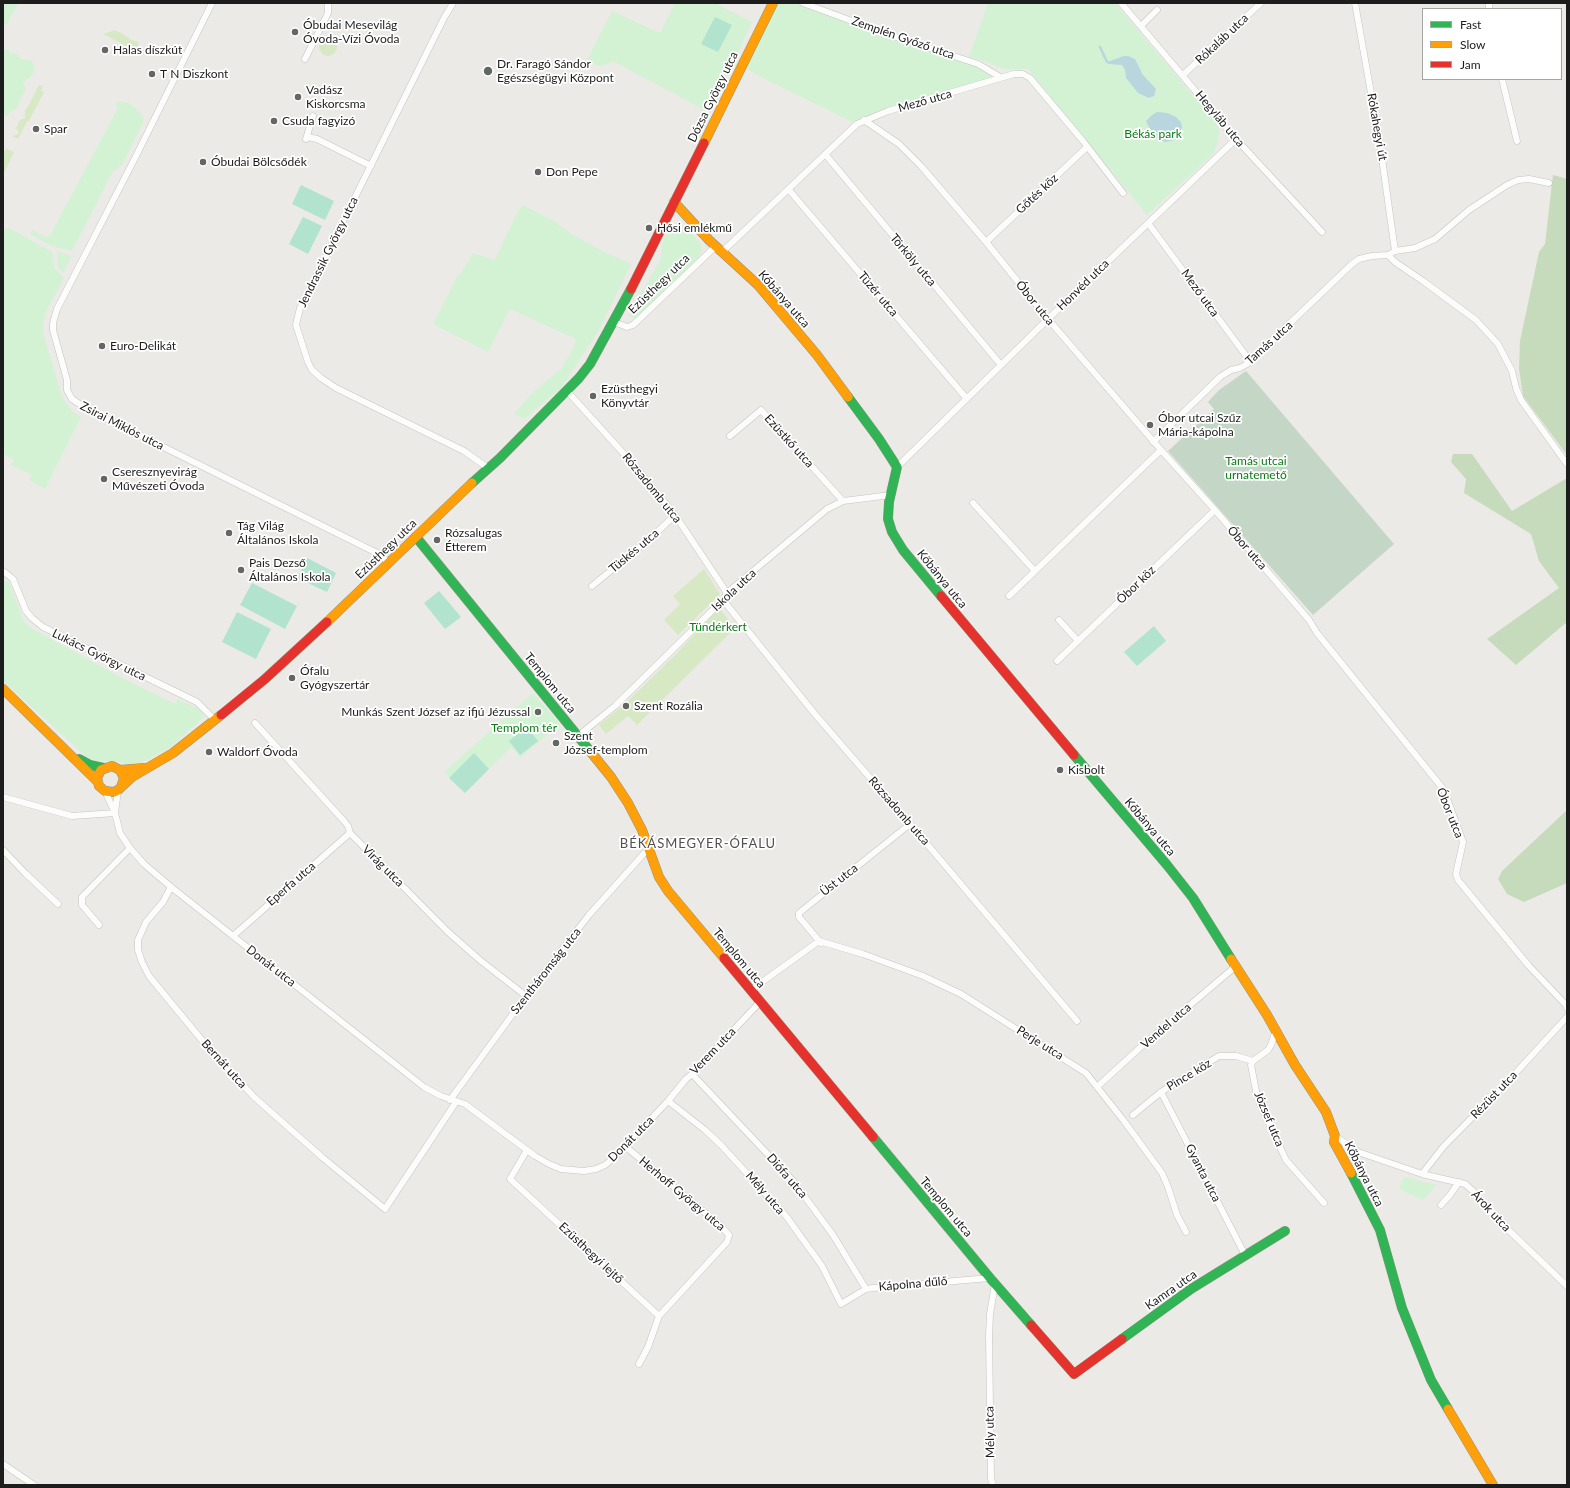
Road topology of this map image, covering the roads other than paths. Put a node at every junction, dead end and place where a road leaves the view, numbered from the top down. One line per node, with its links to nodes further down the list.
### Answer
1 (212, 3): 50 (street, Zsirai Miklós utca)
2 (328, 3): 11 (street)
3 (453, 3): 21 (street, Jendrassik György utca)
4 (773, 3): 25 (street, Dózsa György utca)
5 (803, 3): 13 (street, Zemplén Győző utca)
6 (1121, 3): 10 (street, Hegyláb utca)
7 (1261, 3): 12 (street, Rókaláb utca)
8 (1355, 3): 30 (street, Rókahegyi út)
9 (1157, 10): 10 (street)
10 (1141, 26): 12 (street, Hegyláb utca)
11 (305, 59)
12 (1183, 75): 17 (street, Hegyláb utca)
13 (1000, 77): 16 (street, Mező utca); 19 (street, Mező utca)
14 (1502, 80): 18 (street)
15 (314, 116): 21 (street)
16 (864, 120): 20 (street, Mező utca); 28 (street, Óbor utca)
17 (1236, 139): 26 (street, Honvéd utca); 27 (street, Hegyláb utca)
18 (1517, 141)
19 (1088, 146): 24 (street, Mező utca); 28 (street, Gőtés köz)
20 (824, 154): 23 (street, Mező utca); 35 (street, Törköly utca)
21 (371, 166): 43 (street, Jendrassik György utca)
22 (1549, 183): 30 (street, Tamás utca)
23 (788, 190): 29 (street, Mező utca); 37 (street, Tüzér utca)
24 (1123, 193)
25 (674, 202): 29 (street, Kőbánya utca); 33 (street, Ezüsthegy utca)
26 (1148, 223): 32 (street, Honvéd utca); 34 (street, Mező utca)
27 (1322, 232)
28 (986, 242): 32 (street, Óbor utca)
29 (719, 249): 33 (street, Ezüsthegy utca); 42 (street, Kőbánya utca)
30 (1396, 251): 31 (street, Tamás utca)
31 (1388, 255): 34 (street, Tamás utca); 41 (street)
32 (1048, 319): 35 (street, Honvéd utca); 39 (street, Óbor utca)
33 (614, 322): 36 (street, Ezüsthegy utca)
34 (1247, 364): 39 (street, Tamás utca)
35 (1001, 365): 37 (street, Honvéd utca)
36 (567, 391): 43 (street, Ezüsthegy utca); 48 (street, Rózsadomb utca)
37 (967, 399): 42 (street, Honvéd utca)
38 (730, 436): 45 (street, Ezüstkő utca)
39 (1154, 442): 40 (street, Óbor utca)
40 (1161, 450): 47 (street, Óbor utca); 52 (street)
41 (1567, 464)
42 (897, 467): 44 (street, Kőbánya utca)
43 (488, 468): 49 (street, Ezüsthegy utca)
44 (891, 495): 45 (street, Iskola utca); 83 (street, Kőbánya utca)
45 (843, 501): 54 (street, Iskola utca)
46 (973, 503): 52 (street)
47 (1215, 510): 58 (street, Óbor köz); 87 (street, Óbor utca)
48 (675, 515): 53 (street, Tüskés utca); 54 (street, Rózsadomb utca)
49 (416, 537): 50 (street, Ezüsthegy utca); 63 (street, Templom utca)
50 (389, 563): 61 (street, Ezüsthegy utca)
51 (3, 571): 61 (street, Lukács György utca)
52 (1035, 571): 55 (street)
53 (592, 586)
54 (727, 593): 56 (street, Iskola utca)
55 (1009, 596)
56 (723, 600): 63 (street, Iskola utca); 73 (street, Rózsadomb utca)
57 (1059, 620): 58 (street)
58 (1078, 641): 59 (street, Óbor köz)
59 (1057, 661)
60 (3, 689): 64 (street)
61 (215, 720): 65 (street, Ezüsthegy utca)
62 (255, 723): 74 (street, Virág utca)
63 (578, 736): 76 (street, Templom utca)
64 (74, 757): 66 (street); 68 (street)
65 (149, 767): 67 (street, Ezüsthegy utca); 69 (street, Ezüsthegy utca)
66 (104, 768): 67 (street); 68 (street)
67 (120, 770): 69 (street)
68 (98, 782): 70 (street)
69 (120, 788): 70 (street); 72 (street, Donát utca)
70 (105, 791): 72 (street, Donát utca)
71 (3, 797): 72 (street)
72 (115, 813): 75 (street, Donát utca)
73 (910, 824): 82 (street, Üst utca); 89 (street, Rózsadomb utca)
74 (350, 833): 81 (street, Eperfa utca); 85 (street, Virág utca)
75 (130, 848): 78 (street, Donát utca); 80 (street)
76 (648, 849): 84 (street, Templom utca); 85 (street, Szentháromság utca)
77 (3, 850): 79 (street)
78 (171, 887): 81 (street, Donát utca); 105 (street, Bernát utca)
79 (58, 904)
80 (99, 925)
81 (233, 936): 95 (street, Donát utca)
82 (820, 942): 84 (street); 93 (street, Perje utca)
83 (1236, 966): 90 (street, Kőbánya utca); 93 (street, Vendel utca)
84 (751, 990): 86 (street, Templom utca)
85 (526, 996): 95 (street, Szentháromság utca)
86 (760, 1002): 92 (street, Verem utca); 109 (street, Templom utca)
87 (1567, 1008)
88 (1567, 1017): 101 (street, Rézüst utca)
89 (1077, 1021)
90 (1276, 1030): 91 (street); 98 (street, Kőbánya utca)
91 (1253, 1061): 94 (street, Pince köz); 103 (street, József utca)
92 (692, 1074): 96 (street, Verem utca); 111 (street, Diófa utca)
93 (1097, 1087): 107 (street, Perje utca)
94 (1161, 1092): 97 (street, Pince köz); 108 (street, Gyanta utca)
95 (453, 1101): 100 (street, Donát utca); 105 (street, Szentháromság utca)
96 (668, 1101): 99 (street, Donát utca); 112 (street, Mély utca)
97 (1133, 1115)
98 (1335, 1136): 101 (street, Árok utca); 119 (street, Kőbánya utca)
99 (626, 1147): 100 (street, Donát utca); 113 (street, Herhoff György utca)
100 (527, 1150): 113 (street, Ezüsthegyi lejtő)
101 (1422, 1174): 102 (street, Árok utca)
102 (1459, 1182): 104 (street); 110 (street, Árok utca)
103 (1324, 1204)
104 (1441, 1205)
105 (385, 1209)
106 (1285, 1231): 108 (street, Kamra utca)
107 (1186, 1232)
108 (1245, 1255): 115 (street, Kamra utca)
109 (992, 1281): 111 (street, Kápolna dűlő); 115 (street, Templom utca); 118 (street, Mély utca)
110 (1567, 1286)
111 (866, 1290): 112 (street, Kápolna dűlő)
112 (841, 1304)
113 (659, 1316): 114 (street)
114 (639, 1364)
115 (1074, 1374)
116 (3, 1464): 117 (street)
117 (34, 1485)
118 (993, 1485)
119 (1494, 1485)

